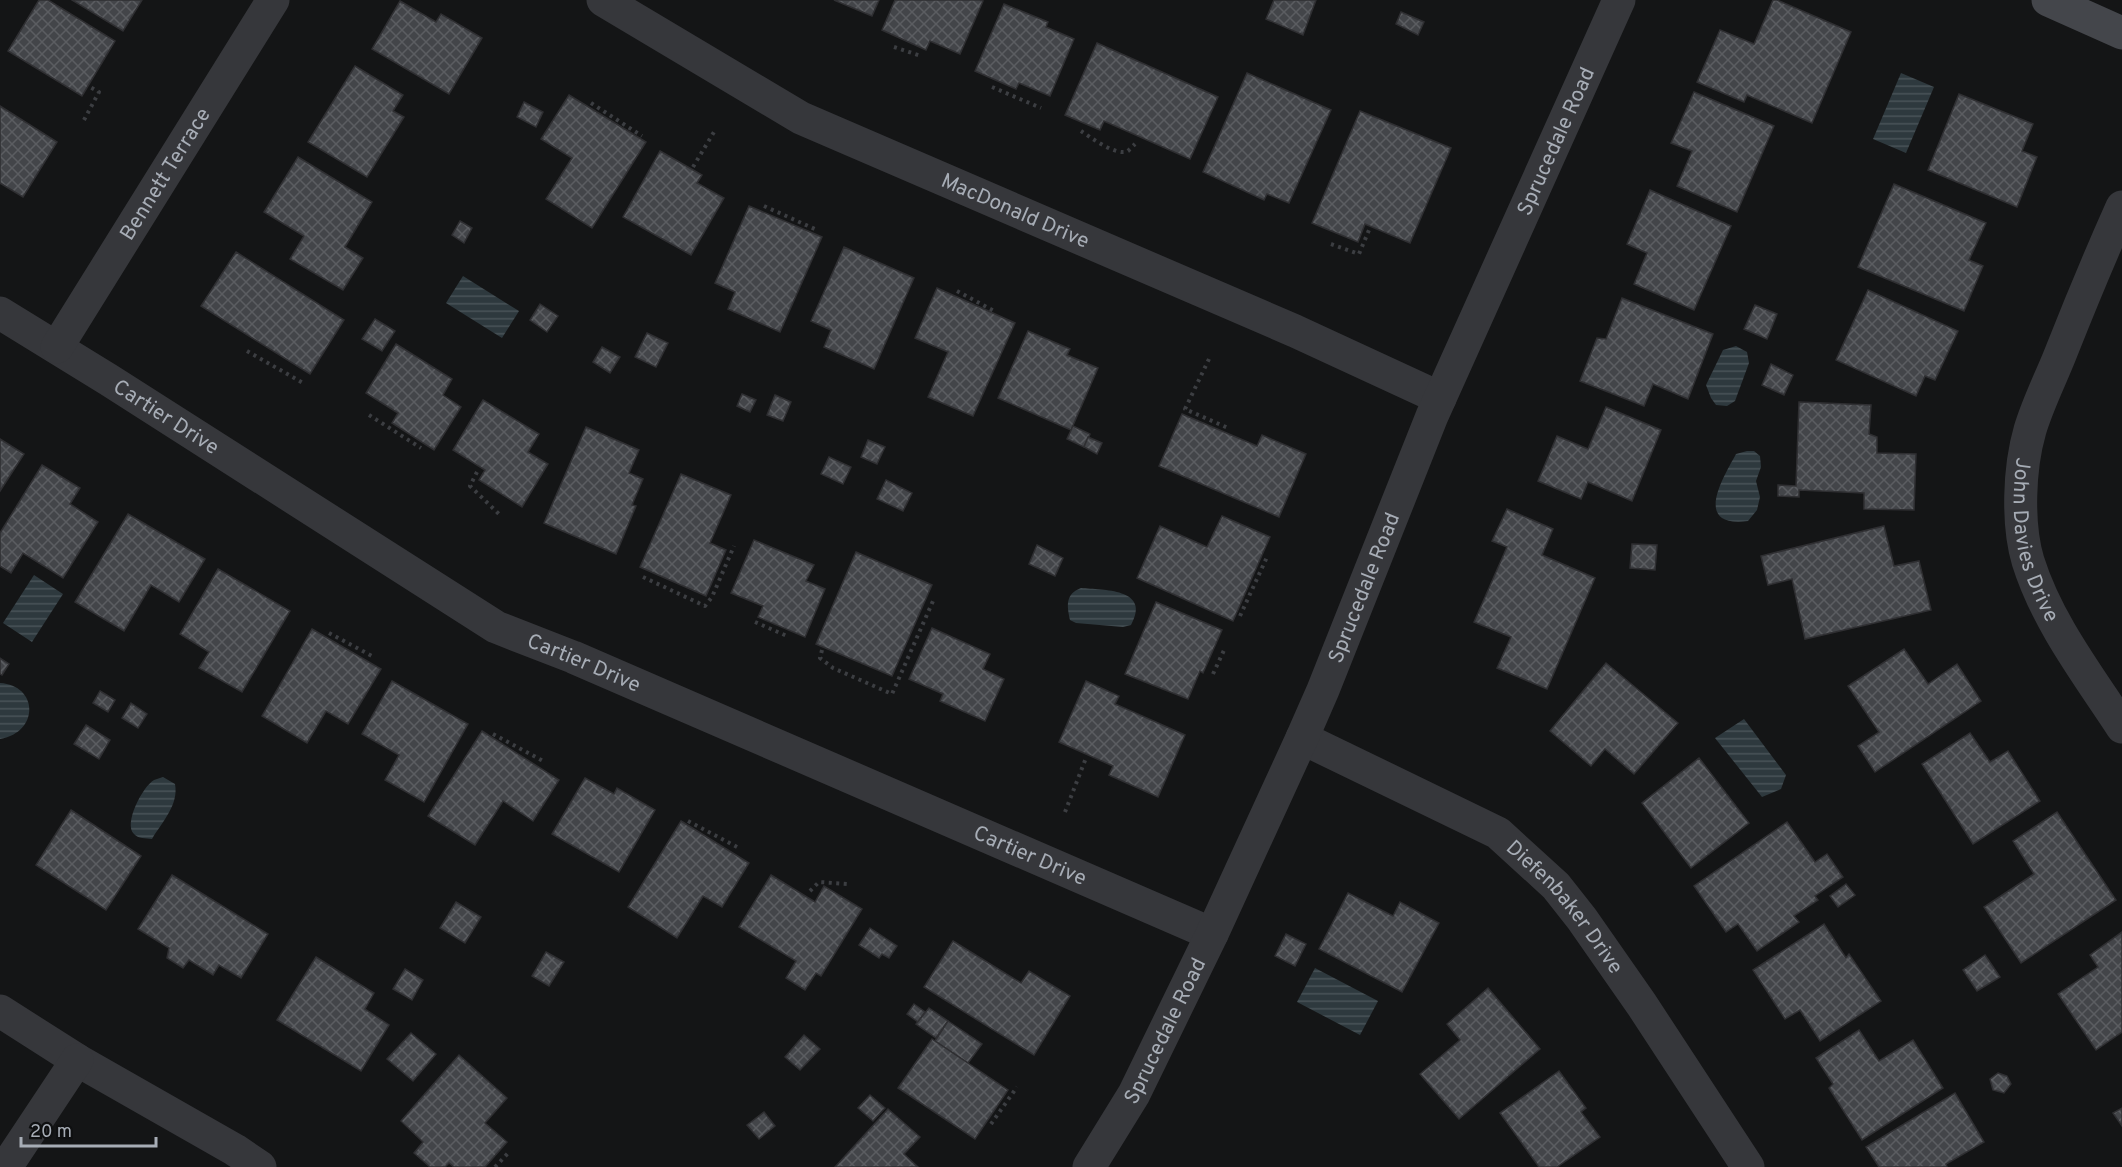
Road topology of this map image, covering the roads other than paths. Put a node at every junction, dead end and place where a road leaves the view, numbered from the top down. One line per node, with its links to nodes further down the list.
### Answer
1 (273, 0): 8 (street, Bennett Terrace)
2 (603, 0): 9 (street, MacDonald Drive)
3 (1619, 0): 9 (street, Sprucedale Road)
4 (2048, 0): 5 (main road)
5 (2122, 33)
6 (2122, 207): 10 (street, John Davies Drive)
7 (0, 313): 8 (street, Cartier Drive)
8 (57, 347): 12 (street, Cartier Drive)
9 (1440, 398): 11 (street, Sprucedale Road)
10 (2122, 727)
11 (1302, 738): 12 (street, Sprucedale Road); 18 (street, Diefenbaker Drive)
12 (1212, 934): 17 (street, Sprucedale Road)
13 (0, 1011): 14 (street)
14 (77, 1060): 15 (street); 16 (street)
15 (6, 1167)
16 (260, 1167)
17 (1089, 1167)
18 (1748, 1167)

